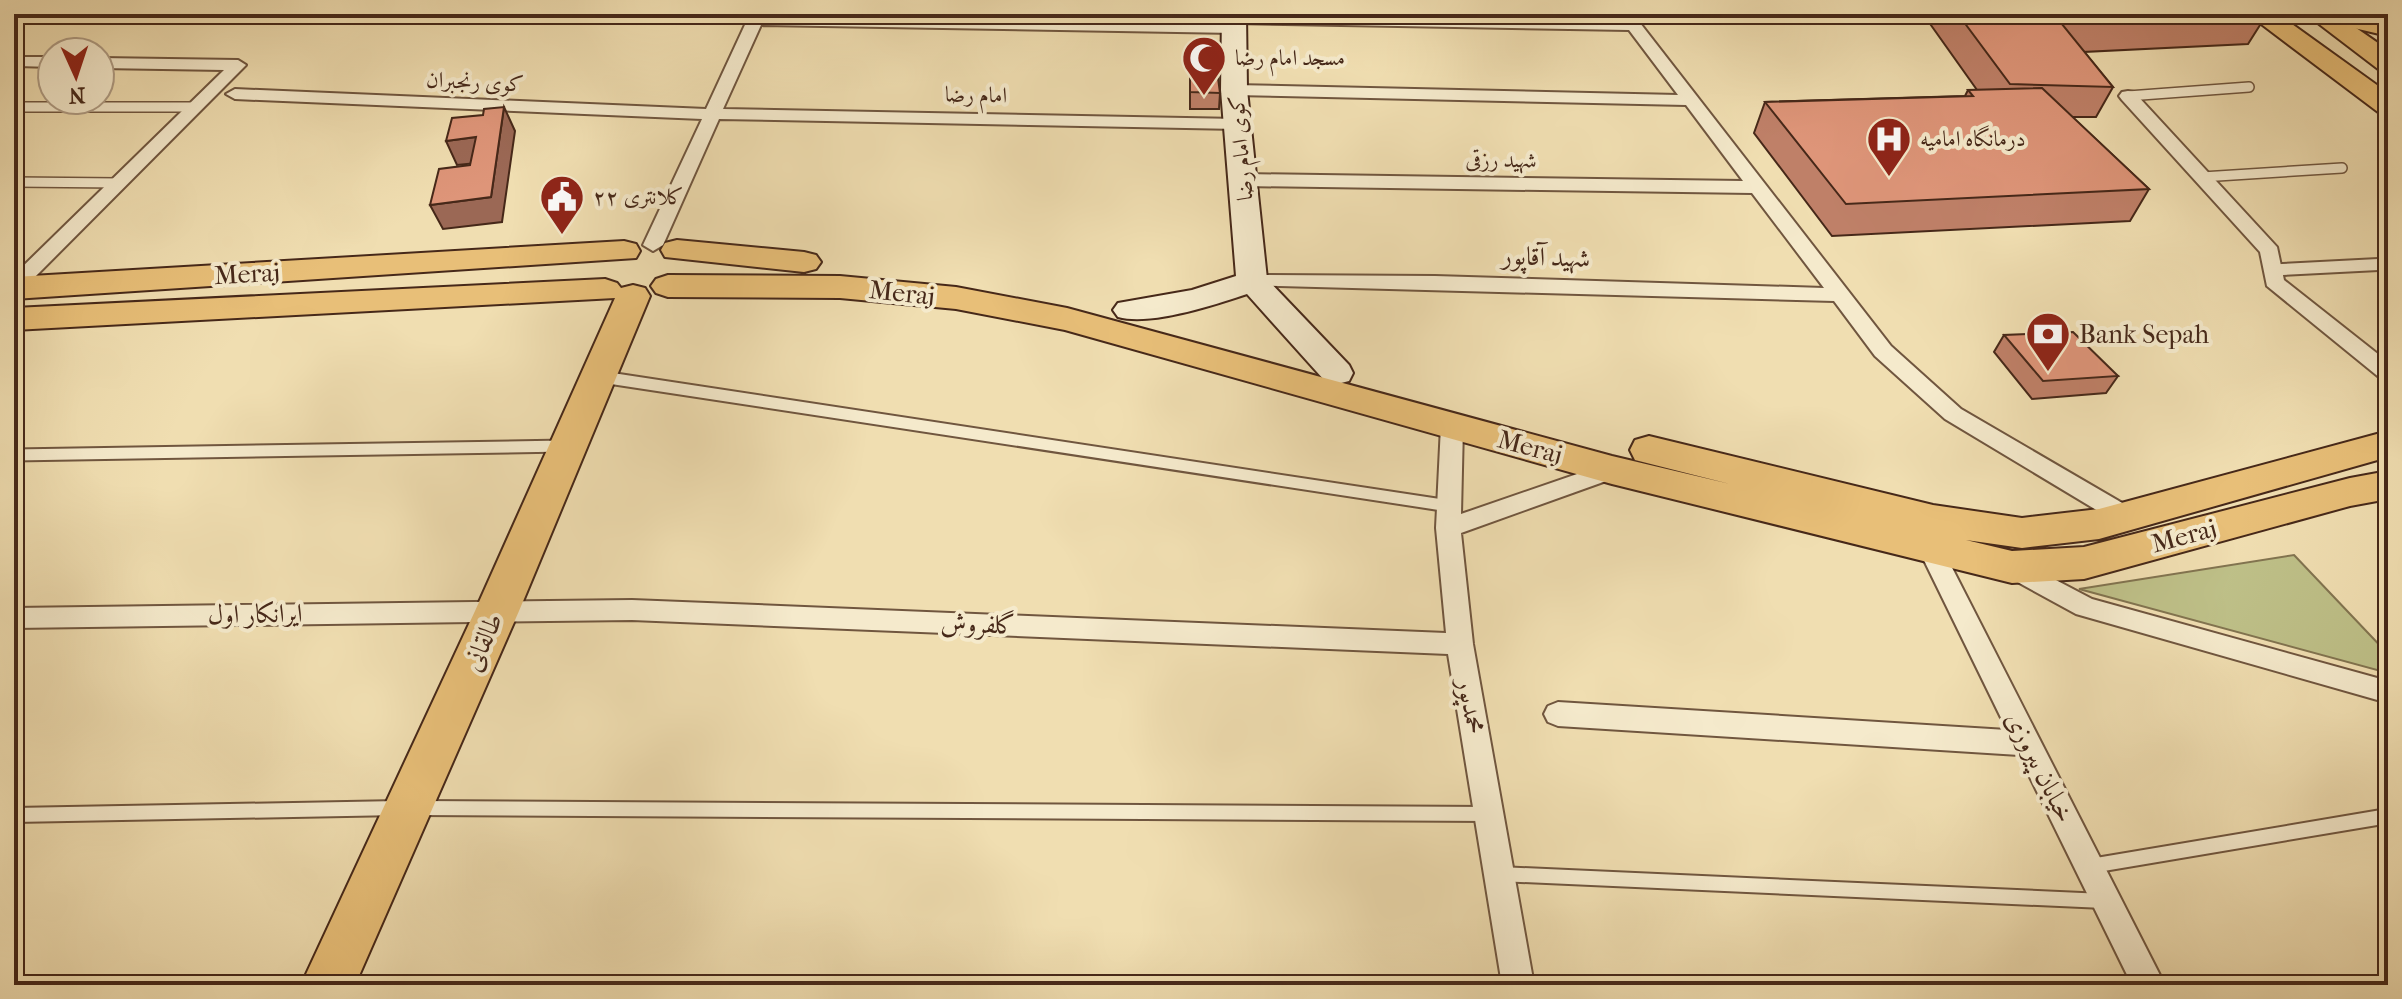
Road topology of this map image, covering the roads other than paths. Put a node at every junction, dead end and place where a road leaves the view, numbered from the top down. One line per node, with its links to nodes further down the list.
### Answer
1 (380, 14): 2 (lane)
2 (640, 14)
3 (2261, 14): 17 (main road)
4 (2319, 14): 11 (main road)
5 (2330, 14): 9 (highway)
6 (757, 17): 8 (street); 20 (street)
7 (1629, 19): 8 (street); 16 (street)
8 (1234, 20): 13 (street, کوی امام رضا)
9 (2388, 27)
10 (116, 63): 19 (street)
11 (2388, 63)
12 (2249, 87): 15 (lane)
13 (1234, 90): 16 (street); 21 (street, کوی امام رضا)
14 (235, 94): 20 (street, کوی رنجبران)
15 (2128, 96): 23 (street)
16 (1688, 100): 27 (street)
17 (2388, 106)
18 (14, 107): 19 (lane)
19 (196, 107): 26 (street)
20 (712, 114): 21 (street, امام رضا); 29 (street)
21 (1238, 124): 24 (street, کوی امام رضا)
22 (2342, 168): 23 (lane)
23 (2202, 177): 30 (street)
24 (1244, 180): 27 (street, شهید رزقی); 31 (street, کوی امام رضا)
25 (14, 182): 26 (lane)
26 (119, 183): 32 (street)
27 (1757, 187): 33 (street)
28 (2388, 264): 30 (lane)
29 (644, 270): 32 (main road, Meraj); 34 (main road, Meraj); 35 (main road, Meraj); 38 (main road, طالقانی); 39 (main road, Meraj)
30 (2272, 270): 37 (street)
31 (1252, 281): 33 (street, شهید آقاپور); 34 (street); 36 (street)
32 (14, 287)
33 (1839, 295): 46 (street)
34 (1129, 310): 36 (main road, Meraj)
35 (14, 319)
36 (1337, 373): 46 (main road, Meraj)
37 (2388, 373)
38 (598, 377): 41 (main road, طالقانی); 45 (lane)
39 (1452, 426): 43 (main road, Meraj); 45 (street, محمدپور)
40 (2388, 444): 46 (main road, Meraj)
41 (568, 446): 42 (lane); 49 (main road, طالقانی)
42 (14, 455)
43 (1612, 470): 45 (street); 47 (main road, Meraj)
44 (2388, 485): 48 (main road, Meraj)
45 (1448, 517): 51 (street, محمدپور)
46 (2127, 517)
47 (1931, 550): 48 (main road, Meraj); 54 (street, خیابان پیروزی)
48 (2012, 567): 52 (street)
49 (497, 611): 50 (street, ایرانکار اول); 51 (street, گلفروش); 55 (main road, طالقانی)
50 (14, 618)
51 (1460, 644): 56 (street, محمدپور)
52 (2388, 692)
53 (1558, 714): 54 (street)
54 (2027, 743): 59 (street, خیابان پیروزی)
55 (409, 808): 56 (lane); 57 (lane); 62 (main road, طالقانی)
56 (1489, 814): 60 (street, محمدپور)
57 (14, 815)
58 (2388, 816): 59 (lane)
59 (2091, 866): 61 (street, خیابان پیروزی)
60 (1499, 874): 61 (lane); 63 (street, محمدپور)
61 (2108, 901): 64 (street, خیابان پیروزی)
62 (328, 985)
63 (1518, 985)
64 (2149, 985)

